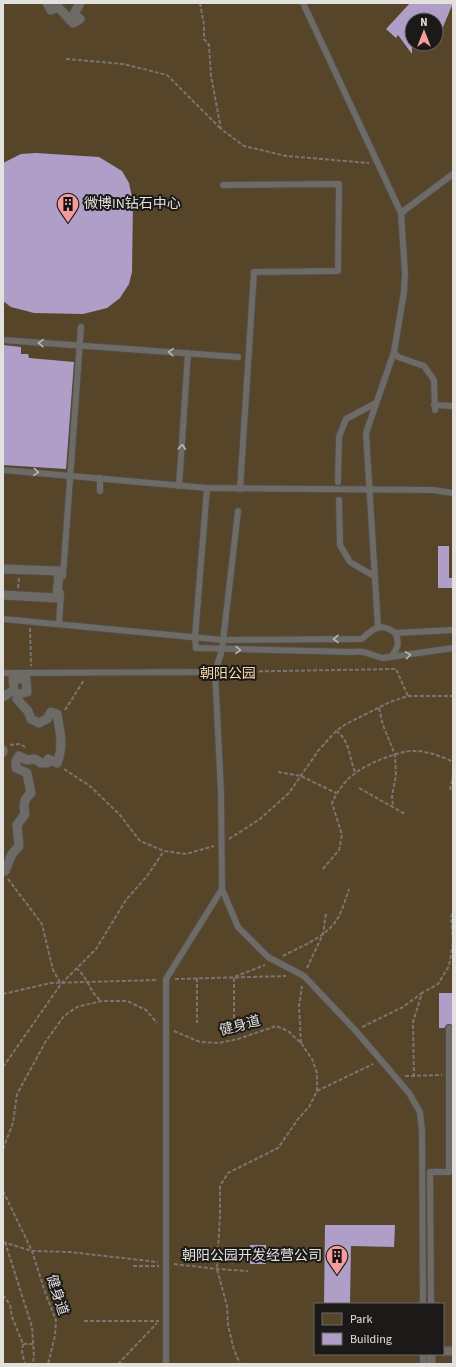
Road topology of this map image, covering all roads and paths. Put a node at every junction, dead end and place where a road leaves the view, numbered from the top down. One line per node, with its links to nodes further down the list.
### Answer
1 (47, 3): 2 (street)
2 (80, 3)
3 (200, 3): 6 (path)
4 (303, 3): 7 (lane)
5 (66, 59): 6 (path)
6 (221, 129): 7 (path)
7 (380, 164): 10 (lane)
8 (453, 174): 10 (lane)
9 (223, 185): 25 (lane)
10 (401, 213): 14 (lane)
11 (80, 327): 13 (lane)
12 (3, 340): 13 (lane, one-way to 12)
13 (79, 346): 15 (lane, one-way to 13); 20 (lane)
14 (394, 352): 17 (lane); 18 (lane)
15 (188, 353): 16 (lane); 23 (lane, one-way to 15)
16 (238, 356)
17 (376, 403): 22 (lane); 26 (lane)
18 (453, 406)
19 (3, 470): 20 (lane, one-way to 20)
20 (70, 475): 21 (lane); 36 (lane)
21 (100, 478): 23 (lane); 27 (lane)
22 (338, 482)
23 (179, 486): 24 (lane)
24 (207, 488): 25 (lane); 40 (lane)
25 (240, 489): 26 (lane)
26 (368, 490): 28 (lane); 32 (lane)
27 (100, 491)
28 (453, 493)
29 (339, 500): 32 (lane)
30 (238, 511): 42 (lane)
31 (3, 569): 33 (street)
32 (374, 576): 37 (lane)
33 (3, 595)
34 (3, 619): 35 (lane)
35 (30, 621): 36 (lane); 50 (path)
36 (59, 624): 40 (lane)
37 (378, 626): 39 (lane); 41 (lane)
38 (453, 630): 39 (lane)
39 (395, 633): 46 (lane)
40 (195, 637): 42 (lane); 44 (lane)
41 (362, 639): 42 (lane, one-way to 42); 45 (lane)
42 (223, 640): 44 (lane)
43 (453, 648): 46 (lane, one-way to 43)
44 (222, 650): 45 (lane, one-way to 45); 48 (lane)
45 (362, 651): 46 (lane)
46 (391, 657)
47 (92, 672): 48 (lane); 50 (lane); 54 (path)
48 (215, 672): 51 (path); 69 (lane)
49 (3, 673): 50 (lane)
50 (32, 674)
51 (408, 696)
52 (3, 697): 54 (street)
53 (379, 708): 56 (path)
54 (58, 725): 68 (street)
55 (336, 731): 59 (path)
56 (395, 755): 57 (path); 59 (path); 64 (path)
57 (453, 762)
58 (278, 772): 63 (path)
59 (355, 772): 63 (path)
60 (453, 776): 62 (path)
61 (359, 788): 64 (path)
62 (450, 790)
63 (336, 793): 67 (path)
64 (393, 807): 65 (path)
65 (405, 814)
66 (164, 852): 72 (path)
67 (324, 869)
68 (4, 872): 77 (path)
69 (222, 889): 73 (lane); 75 (lane)
70 (453, 912): 78 (path)
71 (326, 913): 73 (path)
72 (76, 968): 76 (path); 77 (path)
73 (304, 976): 74 (path); 84 (lane); 85 (path)
74 (197, 978): 75 (path); 81 (path)
75 (166, 979): 76 (path); 82 (lane)
76 (88, 982): 77 (path); 80 (path)
77 (61, 984): 79 (path); 87 (path)
78 (422, 993): 84 (path); 90 (path)
79 (3, 994)
80 (101, 1000): 82 (path, 健身道); 92 (path, 健身道)
81 (197, 1023)
82 (165, 1027): 85 (path, 健身道); 96 (lane)
83 (449, 1028): 88 (lane)
84 (356, 1031): 86 (lane)
85 (302, 1043): 91 (path, 健身道)
86 (380, 1061): 89 (lane); 91 (path)
87 (3, 1067)
88 (449, 1075): 90 (path); 102 (lane)
89 (393, 1076): 90 (path); 101 (lane)
90 (414, 1077)
91 (317, 1091): 98 (path)
92 (3, 1149)
93 (3, 1191): 95 (path, 健身道)
94 (4, 1242): 95 (path); 106 (path)
95 (32, 1251): 96 (path); 109 (path, 健身道)
96 (166, 1264): 97 (path); 98 (path); 103 (lane)
97 (133, 1266)
98 (217, 1269): 99 (path); 112 (path)
99 (248, 1271)
100 (3, 1295): 105 (path)
101 (423, 1303)
102 (431, 1303)
103 (162, 1320): 104 (path); 110 (path); 111 (lane)
104 (84, 1321)
105 (23, 1344): 106 (path); 107 (path)
106 (33, 1344): 108 (path)
107 (25, 1364)
108 (33, 1364)
109 (48, 1364)
110 (118, 1364)
111 (166, 1364)
112 (240, 1364)

